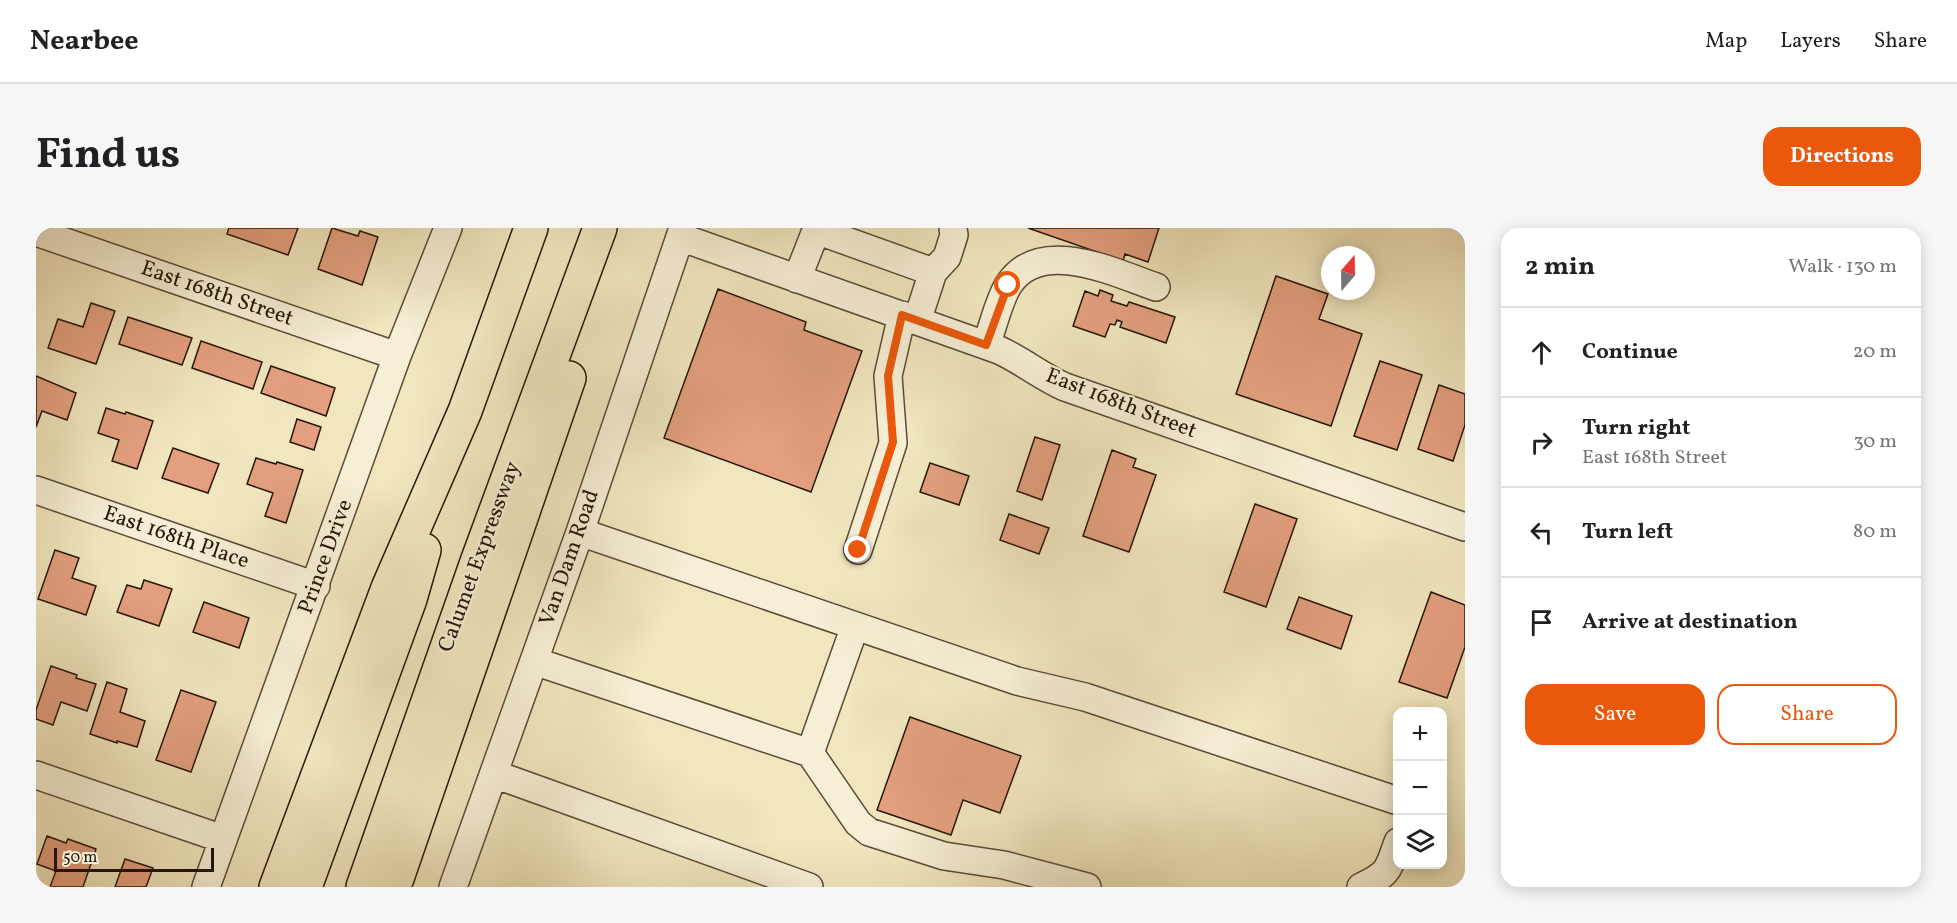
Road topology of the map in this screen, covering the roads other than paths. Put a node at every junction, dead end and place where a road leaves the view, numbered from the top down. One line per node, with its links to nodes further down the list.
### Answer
1 (448, 228): 14 (street, Prince Drive)
2 (531, 228): 15 (highway)
3 (600, 228): 32 (highway, Calumet Expressway)
4 (617, 228): 33 (highway)
5 (953, 228): 9 (street)
6 (817, 229): 9 (street); 10 (street)
7 (36, 232): 14 (street, East 168th Street)
8 (681, 233): 10 (street, East 168th Street); 18 (street, Van Dam Road)
9 (933, 272): 12 (street)
10 (797, 279): 12 (street, East 168th Street)
11 (1156, 287): 13 (street)
12 (909, 318): 13 (street, East 168th Street); 19 (street)
13 (986, 345): 17 (street, East 168th Street)
14 (397, 356): 20 (street, Prince Drive)
15 (465, 411): 30 (highway); 31 (highway)
16 (36, 490): 20 (street, East 168th Place)
17 (1465, 527)
18 (580, 532): 21 (street); 22 (street, Van Dam Road)
19 (858, 550)
20 (315, 586): 27 (street, Prince Drive)
21 (855, 626): 23 (street); 26 (street)
22 (534, 661): 23 (street); 24 (street, Van Dam Road)
23 (810, 753): 36 (street)
24 (494, 774): 34 (street, Van Dam Road); 35 (street)
25 (36, 775): 27 (street)
26 (1393, 799)
27 (223, 839): 29 (street, Prince Drive)
28 (1393, 856): 37 (street)
29 (206, 887)
30 (276, 887)
31 (306, 887)
32 (363, 887)
33 (394, 887)
34 (453, 887)
35 (809, 887)
36 (1087, 887)
37 (1361, 887)

